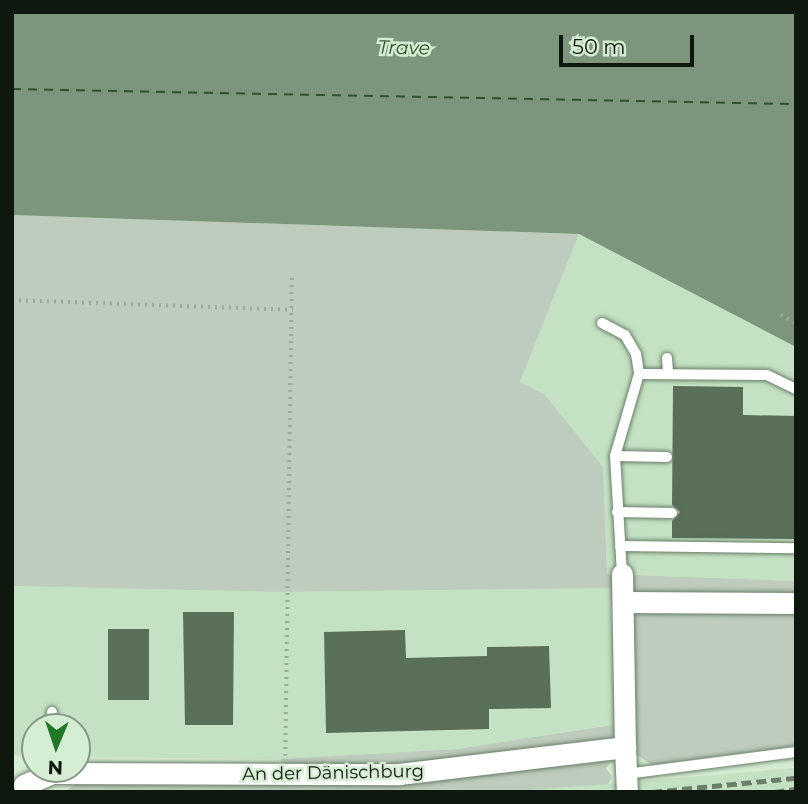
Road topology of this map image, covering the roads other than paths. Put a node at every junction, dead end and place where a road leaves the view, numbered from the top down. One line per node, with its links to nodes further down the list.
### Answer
1 (602, 323): 3 (lane)
2 (667, 358): 4 (lane)
3 (639, 374): 4 (lane); 6 (lane)
4 (667, 374): 5 (lane)
5 (796, 389)
6 (615, 456): 7 (lane); 8 (lane)
7 (667, 457)
8 (617, 512): 9 (lane); 10 (lane)
9 (672, 513)
10 (620, 546): 11 (lane); 12 (lane)
11 (796, 548)
12 (622, 574): 13 (street)
13 (624, 602): 14 (street); 15 (street)
14 (796, 603)
15 (625, 747): 17 (street, An der Dänischburg); 19 (street)
16 (796, 752): 19 (lane)
17 (91, 772)
18 (28, 783): 20 (street, An der Dänischburg)
19 (627, 783)
20 (24, 785)

